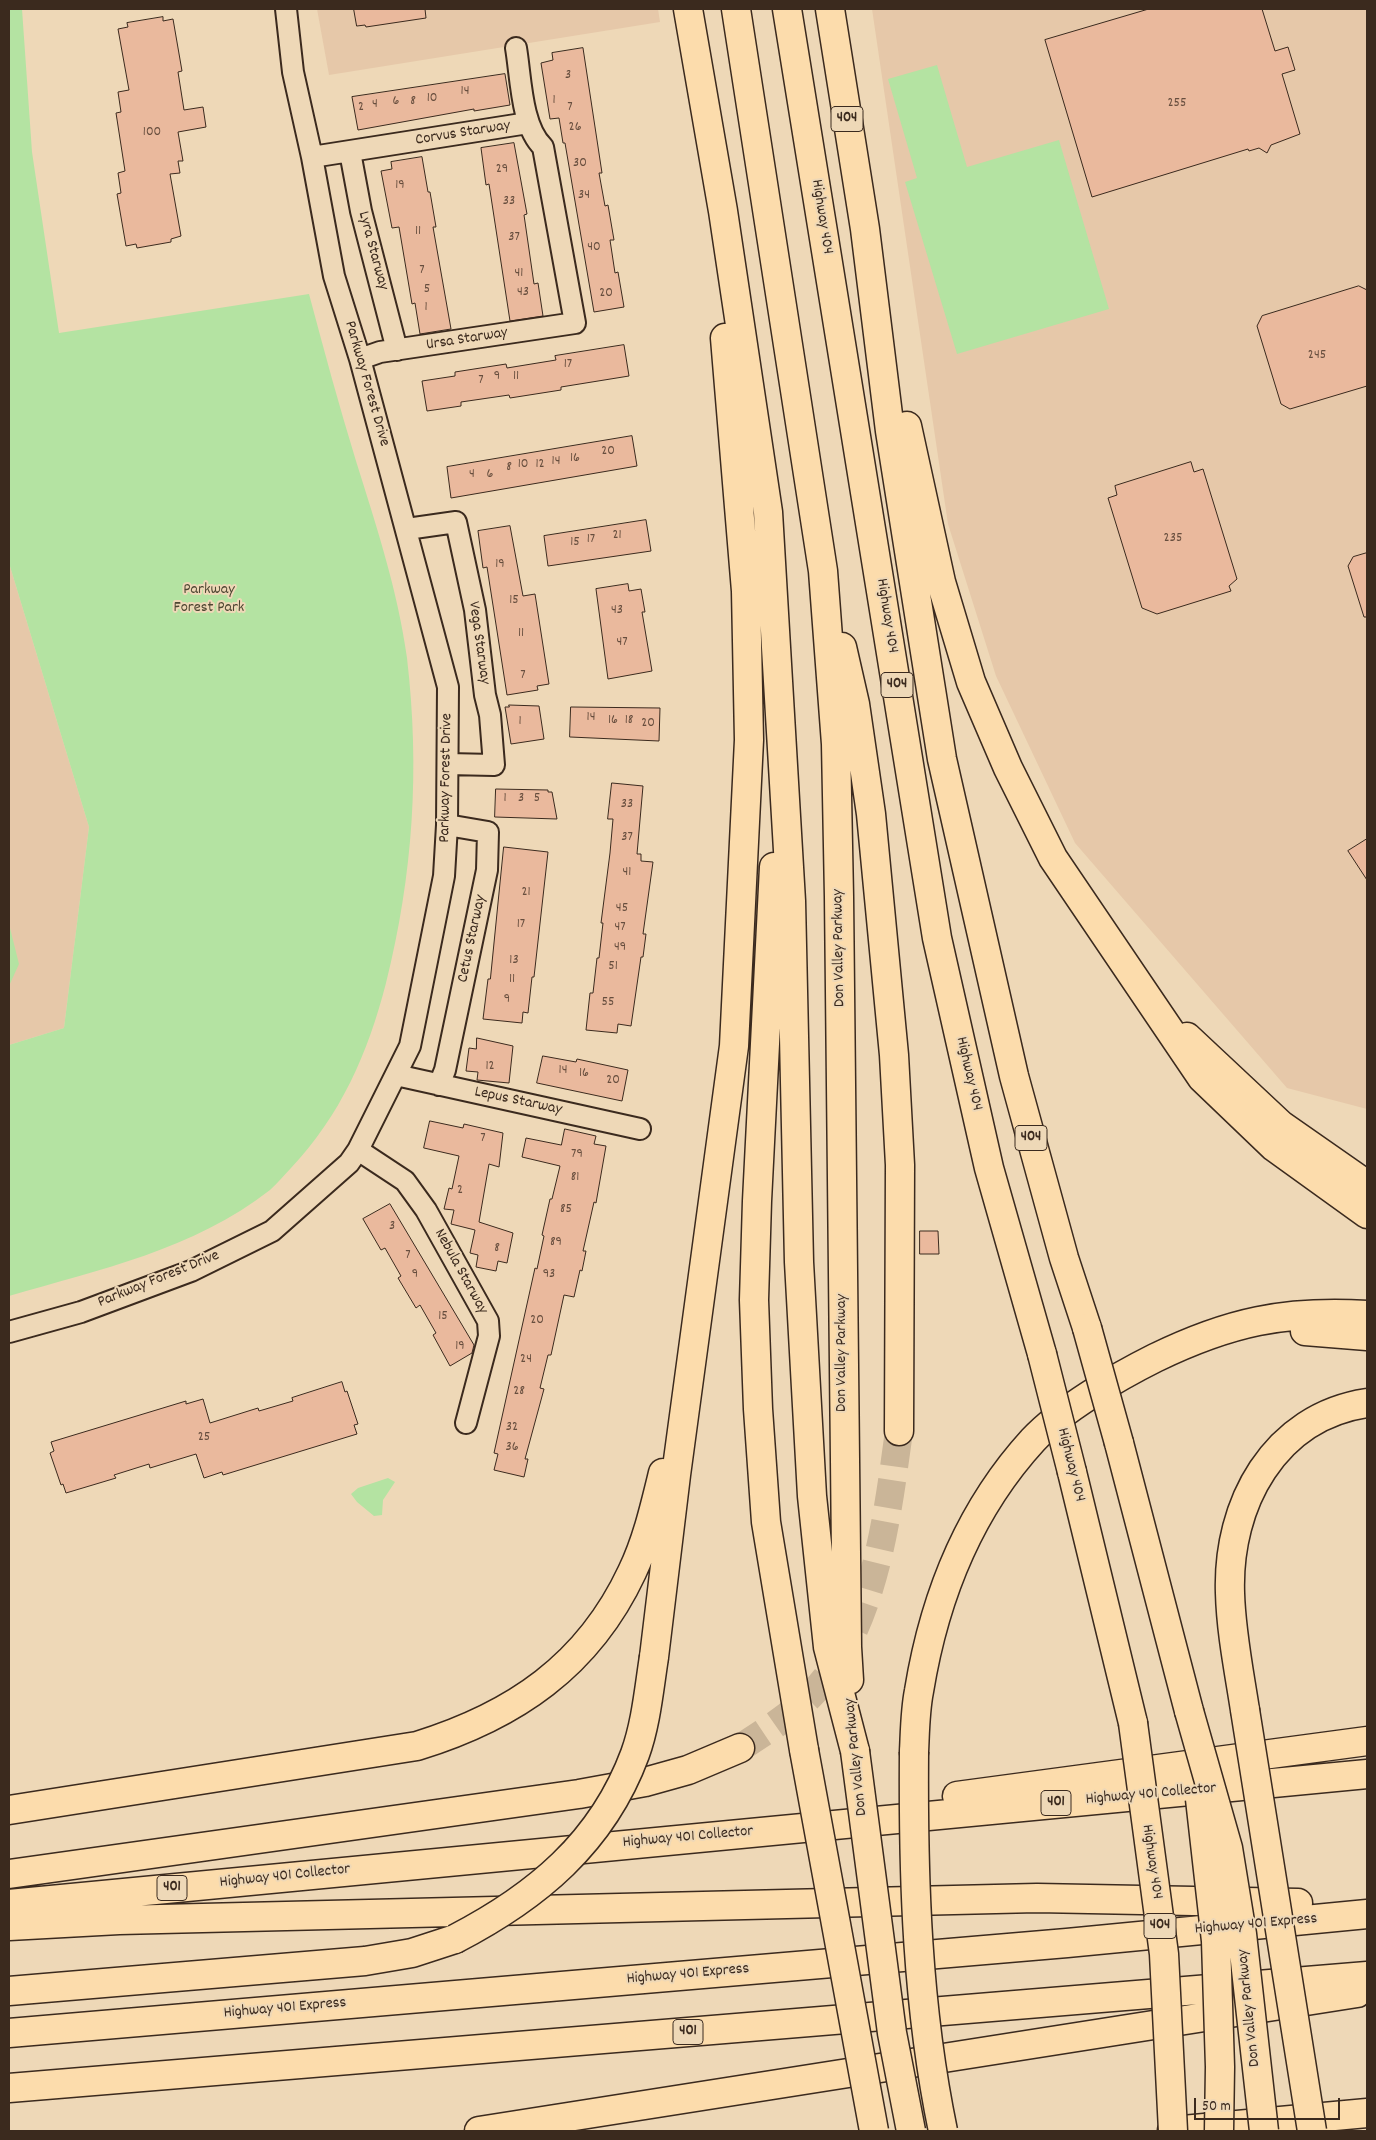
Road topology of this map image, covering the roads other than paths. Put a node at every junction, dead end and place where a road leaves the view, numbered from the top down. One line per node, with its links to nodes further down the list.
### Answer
1 (286, 9): 10 (street, Parkway Forest Drive)
2 (688, 9): 7 (highway)
3 (736, 9): 16 (highway)
4 (787, 9): 58 (highway, Highway 404 / 404, bridge)
5 (830, 9): 11 (highway, Highway 404 / 404)
6 (516, 48): 8 (street)
7 (694, 48): 17 (highway); 30 (highway)
8 (528, 123): 9 (street, Corvus Starway); 12 (street, Corvus Starway)
9 (350, 152): 10 (street, Corvus Starway); 13 (street, Lyra Starway)
10 (312, 157): 14 (street, Parkway Forest Drive)
11 (865, 229): 20 (highway); 35 (highway, Highway 404 / 404, bridge)
12 (575, 323): 13 (street, Ursa Starway)
13 (397, 350): 14 (street, Ursa Starway)
14 (360, 359): 15 (street, Parkway Forest Drive)
15 (407, 529): 18 (street, Parkway Forest Drive); 18 (street, Vega Starway)
16 (823, 571): 34 (highway); 38 (highway, Don Valley Parkway)
17 (782, 733): 38 (highway); 55 (highway, bridge)
18 (448, 764): 19 (street, Parkway Forest Drive)
19 (447, 825): 21 (street, Parkway Forest Drive); 22 (street, Cetus Starway)
20 (1123, 964): 25 (highway); 26 (highway)
21 (396, 1075): 22 (street, Lepus Starway); 24 (street, Parkway Forest Drive)
22 (439, 1085): 23 (street, Lepus Starway)
23 (640, 1130)
24 (358, 1150): 28 (street, Parkway Forest Drive); 33 (street, Nebula Starway)
25 (1367, 1185)
26 (1367, 1214)
27 (1367, 1315): 31 (highway)
28 (9, 1332)
29 (1367, 1336): 31 (highway)
30 (693, 1348): 40 (highway); 48 (highway, bridge)
31 (1173, 1350): 57 (highway, bridge)
32 (1367, 1403): 53 (highway, bridge)
33 (466, 1424)
34 (899, 1431)
35 (1190, 1711): 59 (highway, bridge); 61 (highway, Don Valley Parkway, bridge)
36 (1367, 1741): 41 (highway)
37 (740, 1748): 42 (highway)
38 (855, 1752): 56 (highway, Don Valley Parkway, bridge)
39 (1367, 1774): 41 (highway, Highway 401 Collector / 401)
40 (9, 1810)
41 (745, 1832): 43 (highway, Highway 401 Collector / 401)
42 (9, 1874)
43 (9, 1904)
44 (1367, 1904): 46 (highway)
45 (1367, 1914): 50 (highway, Highway 401 Express)
46 (9, 1926)
47 (1367, 1976): 51 (highway, 401)
48 (9, 1991)
49 (1367, 1992): 54 (highway)
50 (9, 2033)
51 (9, 2088)
52 (1367, 2112): 53 (highway)
53 (1302, 2126): 58 (highway); 60 (highway)
54 (479, 2131)
55 (874, 2131)
56 (911, 2131)
57 (943, 2131)
58 (1172, 2131)
59 (1219, 2131)
60 (1240, 2131)
61 (1264, 2131)

